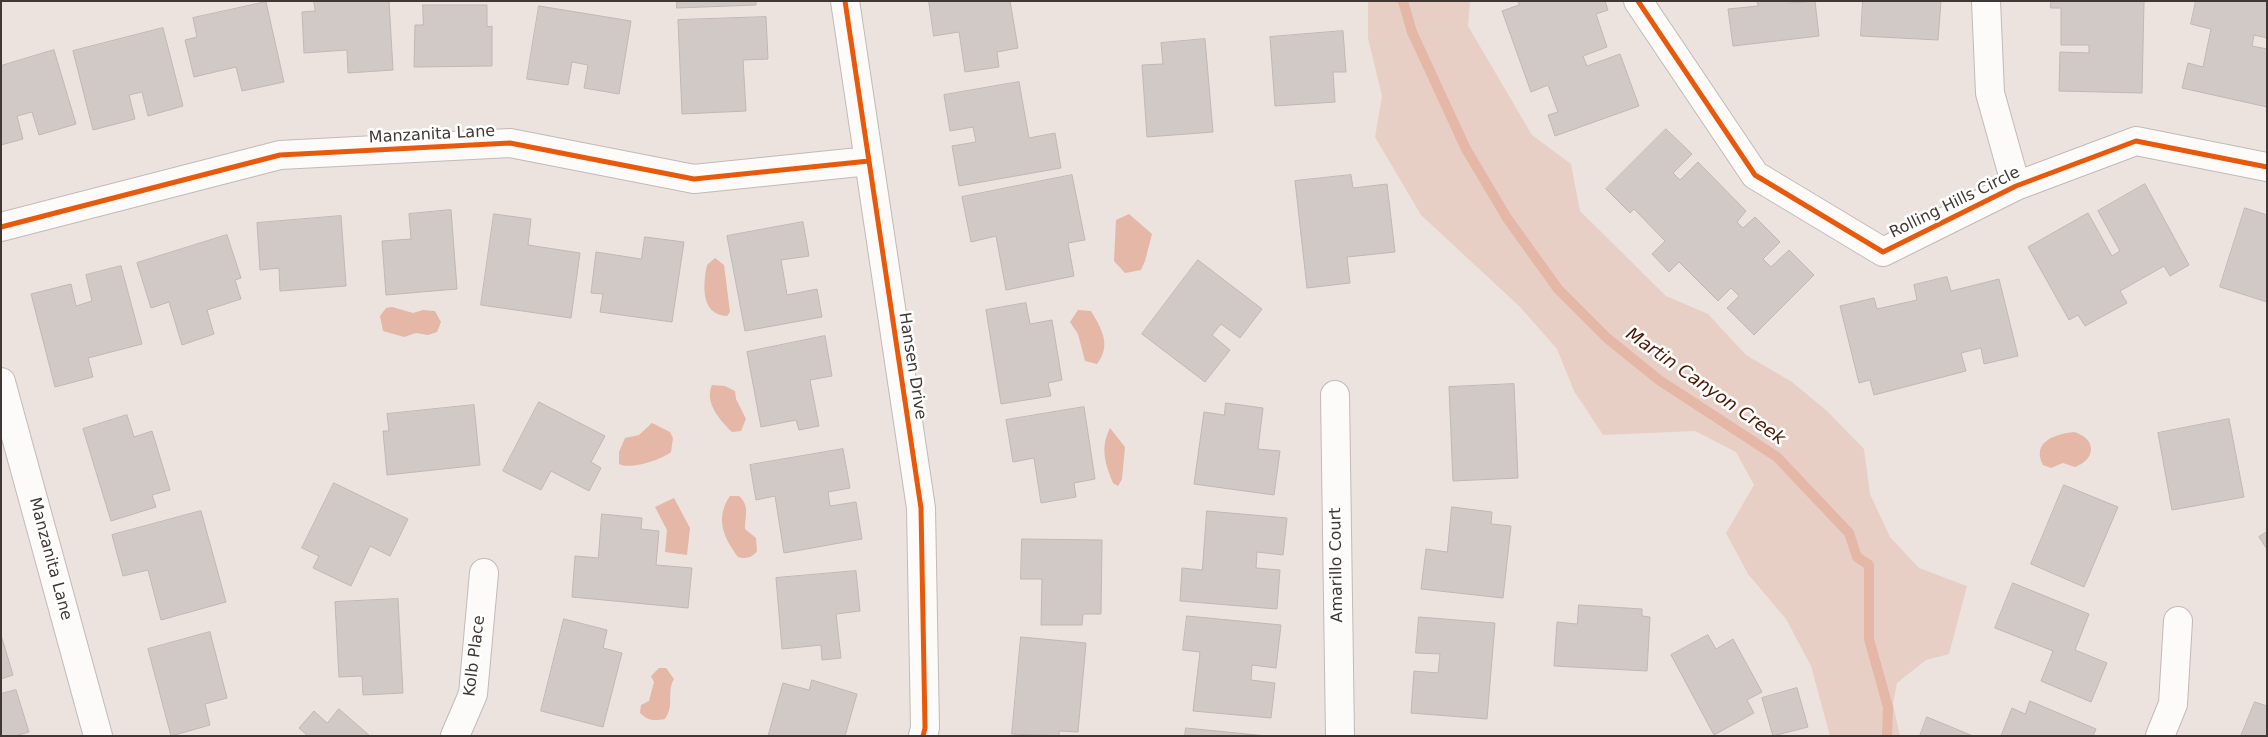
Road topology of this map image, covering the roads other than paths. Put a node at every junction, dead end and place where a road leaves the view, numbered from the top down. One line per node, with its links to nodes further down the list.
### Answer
1 (845, 1): 4 (street, Hansen Drive)
2 (1638, 1): 6 (street, Rolling Hills Circle)
3 (1986, 1): 6 (street)
4 (868, 161): 7 (street, Manzanita Lane); 14 (street, Hansen Drive)
5 (2267, 167): 6 (street, Rolling Hills Circle)
6 (2016, 186)
7 (1, 227)
8 (1, 382): 12 (street, Manzanita Lane)
9 (1335, 395): 15 (street, Amarillo Court)
10 (484, 573): 13 (street, Kolb Place)
11 (2178, 621): 16 (street)
12 (98, 736)
13 (455, 736)
14 (923, 736)
15 (1340, 736)
16 (2160, 736)

